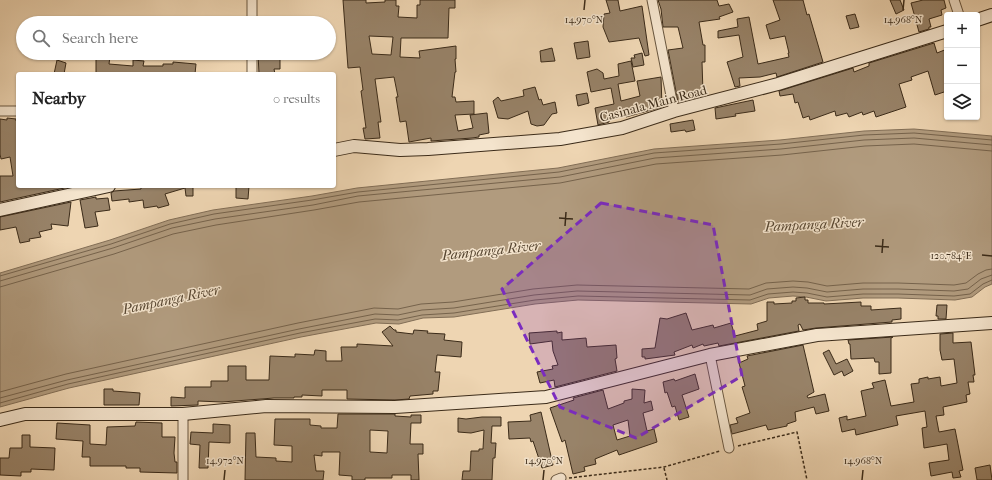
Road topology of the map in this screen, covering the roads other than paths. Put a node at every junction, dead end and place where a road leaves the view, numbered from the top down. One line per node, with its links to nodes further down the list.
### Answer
1 (252, 0): 6 (street)
2 (652, 0): 13 (street)
3 (954, 0): 4 (street)
4 (958, 12)
5 (992, 15): 7 (main road)
6 (252, 16)
7 (980, 19)
8 (944, 32): 13 (main road, Casinala Main Road)
9 (252, 60): 10 (street)
10 (252, 72)
11 (0, 111): 12 (street)
12 (16, 111)
13 (674, 111): 14 (main road, Casinala Main Road)
14 (336, 150)
15 (100, 188): 16 (main road)
16 (0, 210)
17 (992, 323): 18 (main road)
18 (710, 355): 19 (main road); 21 (street)
19 (184, 414): 20 (main road); 22 (street)
20 (0, 420)
21 (729, 448)
22 (183, 480)

